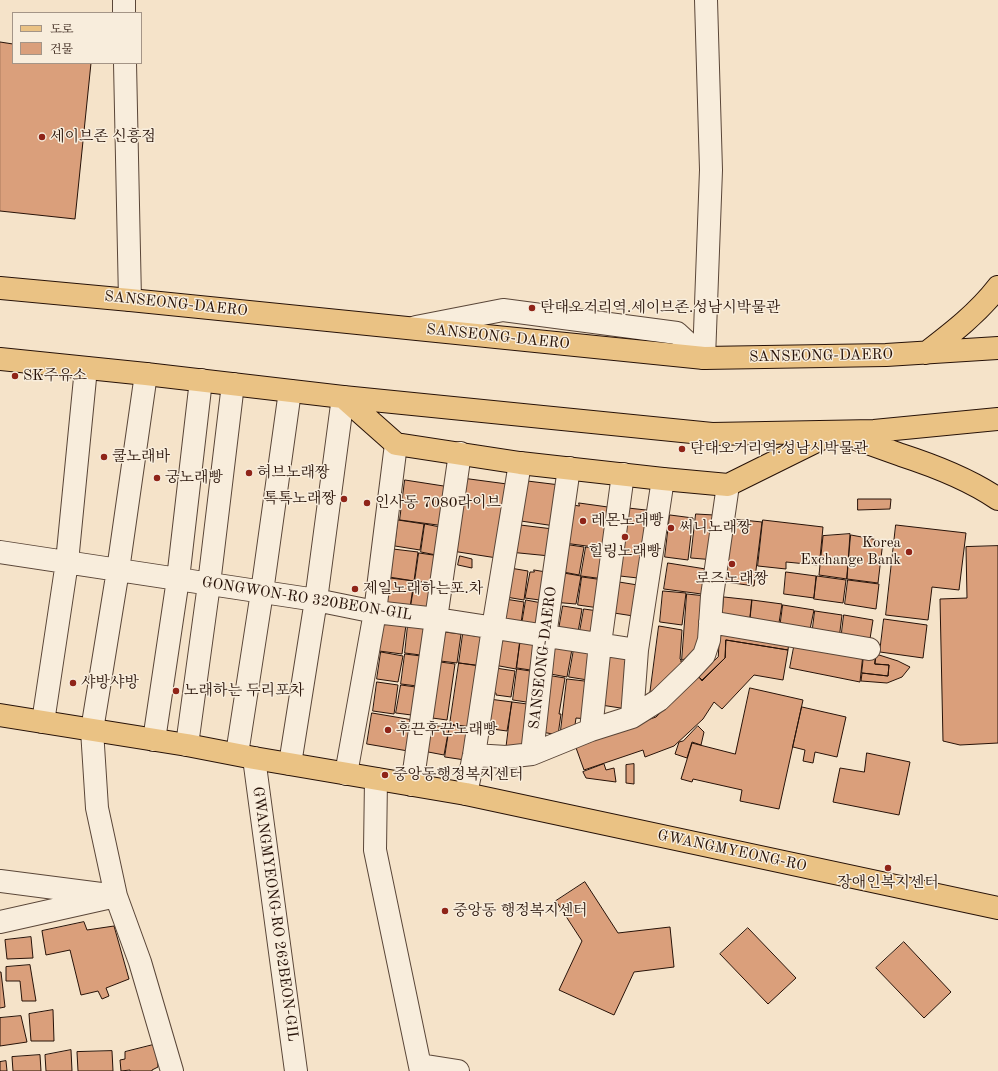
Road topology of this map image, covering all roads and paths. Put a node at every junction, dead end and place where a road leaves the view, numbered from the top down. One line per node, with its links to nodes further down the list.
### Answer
1 (124, 0): 3 (street)
2 (706, 0): 10 (street)
3 (124, 12)
4 (125, 64): 7 (street)
5 (998, 287): 9 (main road)
6 (0, 288): 7 (main road, SANSEONG-DAERO)
7 (130, 300): 10 (main road, SANSEONG-DAERO)
8 (998, 348): 9 (main road, SANSEONG-DAERO)
9 (926, 353): 10 (main road, SANSEONG-DAERO)
10 (704, 358)
11 (0, 359): 12 (main road)
12 (86, 368): 13 (main road); 29 (street)
13 (146, 374): 14 (main road); 30 (street)
14 (201, 380): 15 (main road); 31 (street)
15 (232, 384): 16 (main road); 32 (street)
16 (290, 391): 17 (main road); 33 (street)
17 (343, 397): 19 (main road); 20 (main road); 34 (street)
18 (998, 419): 19 (main road)
19 (835, 432): 26 (main road); 27 (main road)
20 (396, 444): 21 (main road); 35 (street)
21 (460, 453): 22 (main road); 36 (street)
22 (520, 463): 23 (main road); 38 (street)
23 (569, 468): 24 (main road); 39 (street, SANSEONG-DAERO)
24 (623, 474): 25 (main road); 40 (street)
25 (664, 479): 26 (main road); 42 (street)
26 (728, 485): 37 (street)
27 (998, 499)
28 (0, 552): 29 (street, GONGWON-RO 320BEON-GIL)
29 (66, 562): 30 (street, GONGWON-RO 320BEON-GIL); 45 (street)
30 (118, 570): 31 (street, GONGWON-RO 320BEON-GIL); 46 (street)
31 (178, 579): 32 (street, GONGWON-RO 320BEON-GIL); 48 (street)
32 (209, 584): 33 (street, GONGWON-RO 320BEON-GIL); 49 (street)
33 (262, 592): 34 (street, GONGWON-RO 320BEON-GIL); 52 (street)
34 (316, 600): 35 (street, GONGWON-RO 320BEON-GIL); 53 (street)
35 (375, 612): 36 (street, GONGWON-RO 320BEON-GIL); 54 (street)
36 (436, 619): 38 (street, GONGWON-RO 320BEON-GIL); 56 (street)
37 (710, 622): 41 (street); 44 (street)
38 (493, 628): 39 (street, GONGWON-RO 320BEON-GIL); 51 (street)
39 (545, 636): 40 (street, GONGWON-RO 320BEON-GIL); 50 (street, SANSEONG-DAERO)
40 (600, 644): 42 (street, GONGWON-RO 320BEON-GIL); 47 (street)
41 (869, 649)
42 (637, 650): 44 (street)
43 (0, 715): 45 (main road, GWANGMYEONG-RO)
44 (632, 717): 47 (street)
45 (43, 722): 46 (main road, GWANGMYEONG-RO)
46 (92, 730): 48 (main road, GWANGMYEONG-RO); 59 (street)
47 (591, 730): 50 (street)
48 (154, 740): 49 (main road, GWANGMYEONG-RO)
49 (187, 745): 52 (main road, GWANGMYEONG-RO)
50 (532, 754): 51 (street)
51 (474, 755): 57 (street)
52 (245, 756): 53 (main road, GWANGMYEONG-RO); 64 (street, GWANGMYEONG-RO 262BEON-GIL)
53 (290, 764): 54 (main road, GWANGMYEONG-RO)
54 (346, 774): 55 (main road, GWANGMYEONG-RO)
55 (376, 779): 56 (main road, GWANGMYEONG-RO); 62 (street)
56 (412, 785): 57 (main road, GWANGMYEONG-RO)
57 (466, 794): 60 (main road, GWANGMYEONG-RO)
58 (0, 880): 59 (street)
59 (116, 896): 61 (street); 63 (street)
60 (998, 908)
61 (0, 922)
62 (420, 1068): 65 (street)
63 (172, 1071)
64 (296, 1071)
65 (458, 1071)

